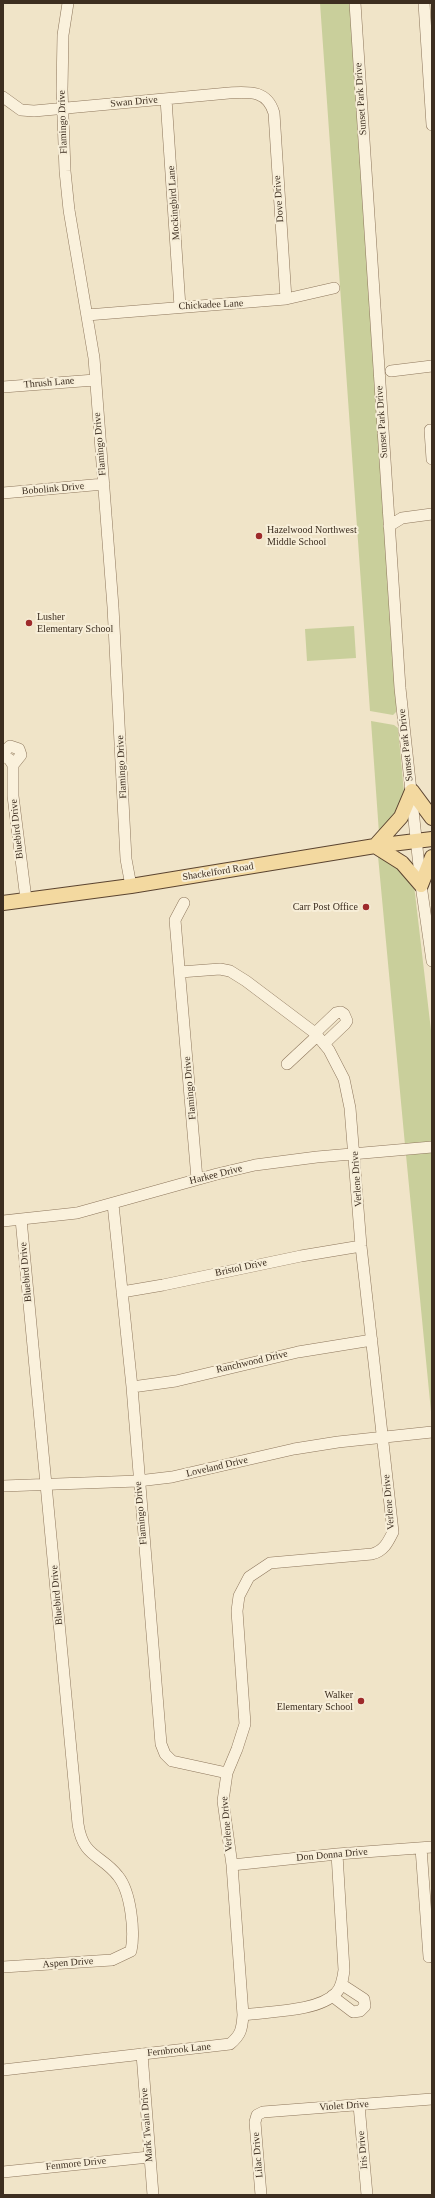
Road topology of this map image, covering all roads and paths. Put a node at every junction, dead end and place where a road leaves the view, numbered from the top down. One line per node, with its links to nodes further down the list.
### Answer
1 (68, 3): 8 (street, Flamingo Drive)
2 (355, 3): 23 (street, Sunset Park Drive)
3 (424, 3): 4 (street)
4 (430, 60): 9 (street)
5 (3, 97): 8 (street, Swan Drive)
6 (166, 99): 7 (street, Swan Drive); 8 (street, Swan Drive); 12 (street, Mockingbird Lane)
7 (268, 100): 11 (street, Dove Drive)
8 (62, 109): 13 (street, Flamingo Drive)
9 (432, 125)
10 (334, 288): 11 (street, Chickadee Lane)
11 (286, 299): 12 (street, Chickadee Lane)
12 (180, 307): 13 (street, Chickadee Lane)
13 (87, 315): 16 (street, Flamingo Drive)
14 (432, 366): 15 (street)
15 (391, 371)
16 (95, 380): 17 (street, Thrush Lane); 20 (street, Flamingo Drive)
17 (3, 387)
18 (430, 430): 19 (street)
19 (432, 460)
20 (104, 484): 21 (street, Bobolink Drive); 32 (street, Flamingo Drive)
21 (3, 493)
22 (432, 514): 23 (street)
23 (389, 526): 25 (street, Sunset Park Drive)
24 (7, 758): 33 (street, Bluebird Drive)
25 (412, 791): 26 (main road); 28 (street, Sunset Park Drive); 29 (main road)
26 (432, 818)
27 (432, 839): 28 (main road, Shackelford Road)
28 (417, 841): 29 (main road, Shackelford Road); 31 (street, Sunset Park Drive)
29 (375, 846): 31 (main road); 32 (main road, Shackelford Road)
30 (432, 857): 31 (main road)
31 (421, 885): 36 (street, Sunset Park Drive)
32 (131, 886): 33 (main road, Shackelford Road)
33 (26, 899): 34 (main road, Shackelford Road)
34 (3, 903)
35 (184, 903): 37 (street, Flamingo Drive)
36 (432, 961)
37 (180, 972): 38 (street, Verlene Drive); 42 (street, Flamingo Drive)
38 (319, 1038): 39 (street); 41 (street, Verlene Drive)
39 (287, 1064)
40 (432, 1147): 41 (street, Harkee Drive)
41 (355, 1153): 42 (street, Harkee Drive); 46 (street, Verlene Drive)
42 (197, 1179): 43 (street, Harkee Drive)
43 (113, 1204): 44 (street, Harkee Drive); 47 (street, Flamingo Drive)
44 (21, 1219): 45 (street, Harkee Drive); 54 (street, Bluebird Drive)
45 (3, 1220)
46 (361, 1246): 47 (street, Bristol Drive); 48 (street, Verlene Drive)
47 (122, 1292): 49 (street, Flamingo Drive)
48 (372, 1340): 49 (street, Ranchwood Drive); 51 (street, Verlene Drive)
49 (132, 1387): 52 (street, Flamingo Drive)
50 (431, 1431): 51 (street, Loveland Drive)
51 (383, 1437): 52 (street, Loveland Drive); 55 (street, Verlene Drive)
52 (138, 1481): 54 (street, Loveland Drive); 55 (street, Flamingo Drive)
53 (3, 1486): 54 (street, Loveland Drive)
54 (47, 1486): 59 (street, Bluebird Drive)
55 (227, 1773): 58 (street, Verlene Drive)
56 (427, 1848): 57 (street, Don Donna Drive); 60 (street)
57 (337, 1854): 58 (street, Don Donna Drive); 62 (street)
58 (232, 1865): 64 (street, Verlene Drive)
59 (131, 1951): 61 (street, Aspen Drive)
60 (429, 1957)
61 (3, 1964)
62 (341, 1984): 63 (street); 63 (street)
63 (332, 1996): 64 (street)
64 (243, 2015): 65 (street, Fernbrook Lane)
65 (142, 2054): 66 (street, Fernbrook Lane); 70 (street, Mark Twain Drive)
66 (3, 2070)
67 (432, 2098): 68 (street, Violet Drive)
68 (359, 2105): 69 (street, Violet Drive); 74 (street, Iris Drive)
69 (257, 2115): 73 (street, Lilac Drive)
70 (150, 2157): 71 (street, Fenmore Drive); 72 (street, Mark Twain Drive)
71 (3, 2172)
72 (153, 2195)
73 (261, 2195)
74 (367, 2195)

